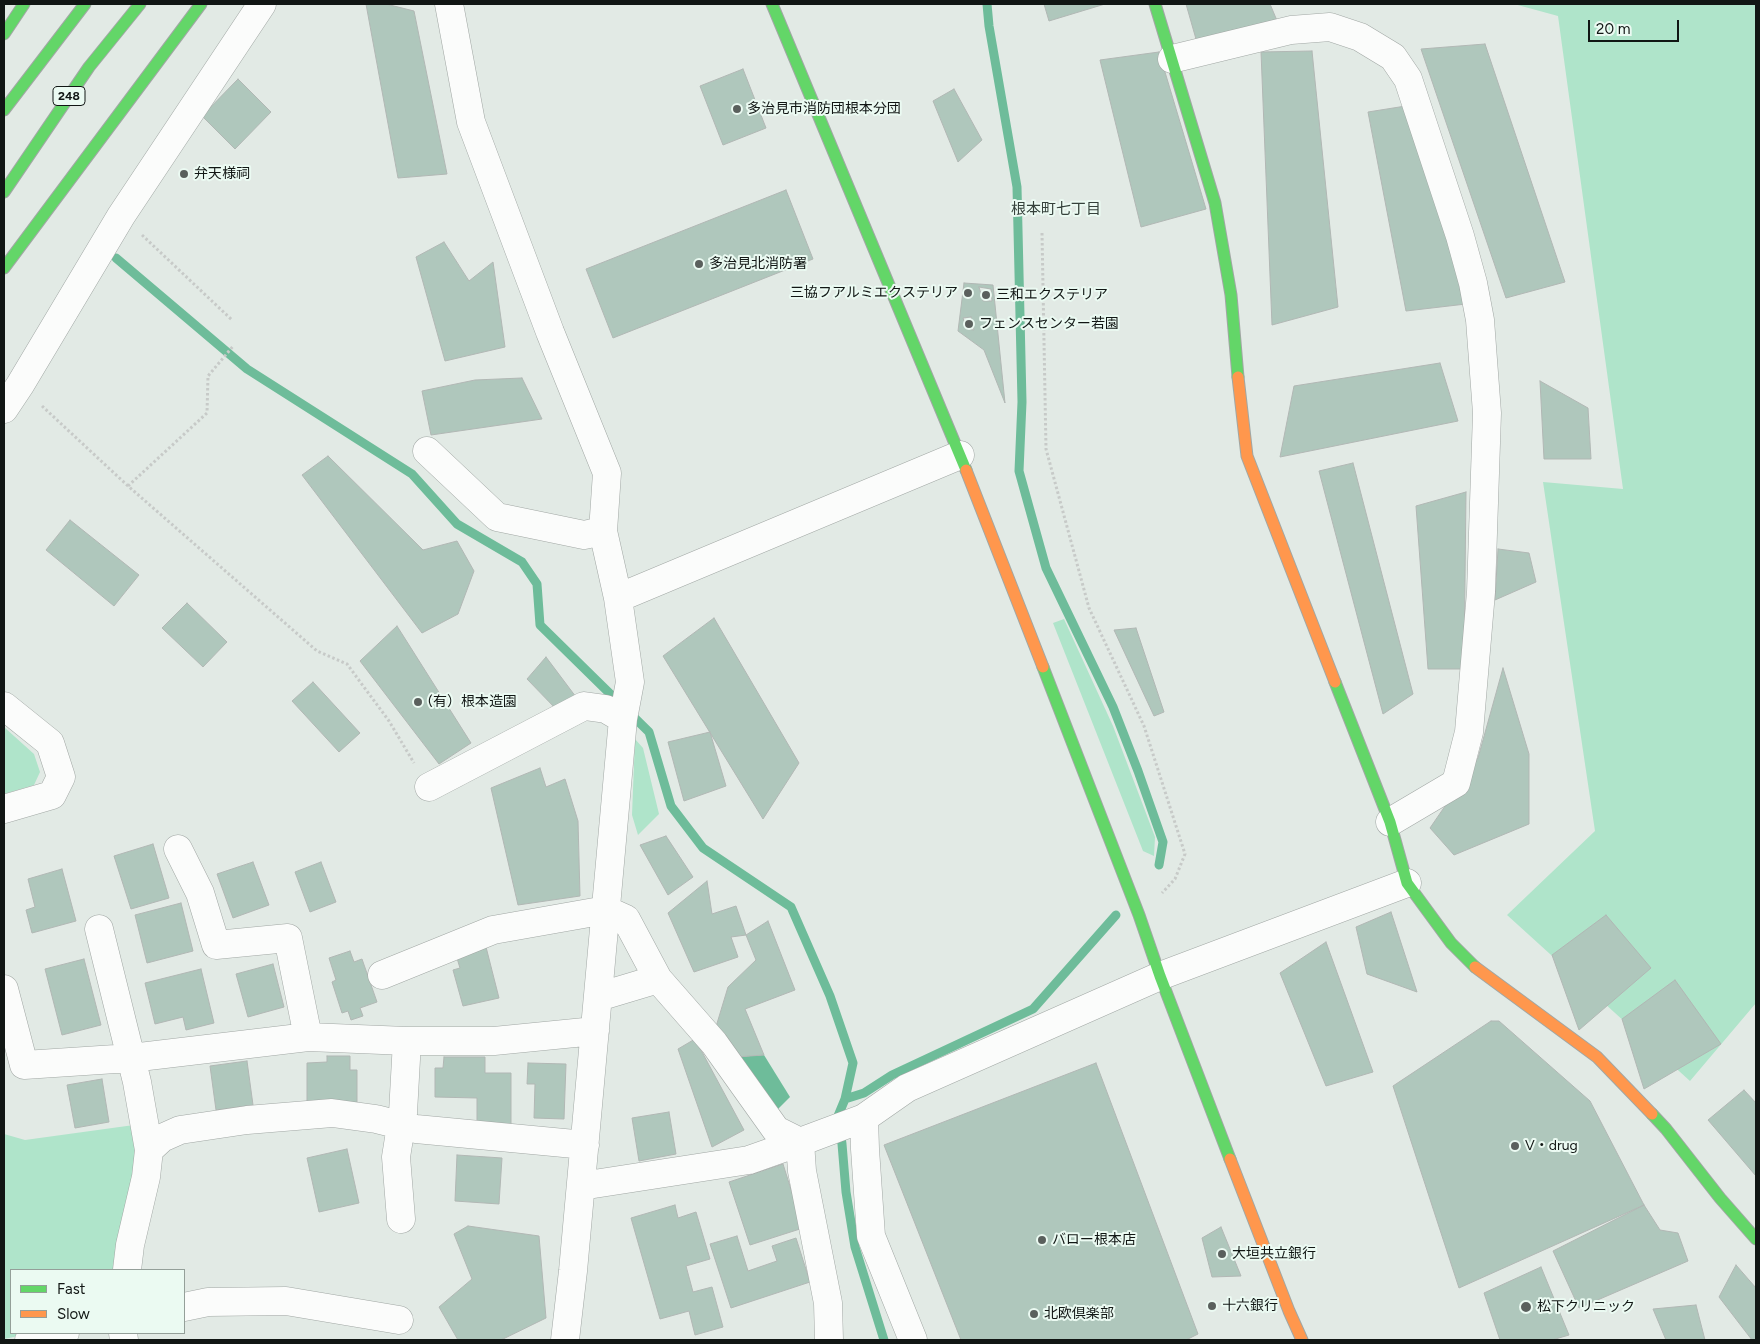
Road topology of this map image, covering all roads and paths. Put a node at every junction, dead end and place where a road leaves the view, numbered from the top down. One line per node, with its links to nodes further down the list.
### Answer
1 (24, 4): 9 (main road)
2 (85, 4): 11 (main road)
3 (140, 4): 12 (main road, 248)
4 (201, 4): 15 (main road)
5 (262, 4): 13 (street)
6 (450, 4): 23 (street)
7 (772, 4): 21 (main road)
8 (1154, 4): 10 (main road)
9 (4, 34)
10 (1172, 59): 29 (main road); 29 (street)
11 (4, 110)
12 (4, 192)
13 (121, 216): 16 (path); 18 (street)
14 (1042, 233): 33 (path)
15 (4, 268)
16 (232, 320)
17 (234, 345): 22 (path)
18 (20, 385): 19 (street); 22 (path)
19 (4, 410)
20 (427, 451): 23 (street)
21 (960, 455): 24 (street); 33 (main road)
22 (128, 486): 27 (path)
23 (603, 531): 24 (street)
24 (618, 598): 26 (street)
25 (4, 706): 28 (street)
26 (624, 717): 27 (street); 32 (street)
27 (429, 787)
28 (4, 810)
29 (1390, 822): 31 (main road)
30 (178, 849): 41 (street)
31 (1407, 883): 36 (street); 51 (main road)
32 (606, 910): 35 (street); 37 (street); 39 (street)
33 (1139, 915): 36 (main road)
34 (99, 929): 43 (street)
35 (382, 975)
36 (1160, 976): 44 (street); 60 (main road)
37 (658, 979): 39 (street); 46 (street)
38 (4, 989): 43 (street)
39 (598, 997): 40 (street)
40 (595, 1031): 42 (street); 47 (street)
41 (308, 1037): 42 (street); 43 (street)
42 (407, 1041): 45 (street)
43 (131, 1058): 48 (street)
44 (864, 1118): 46 (street); 59 (street)
45 (401, 1125): 47 (street); 48 (street); 50 (street)
46 (800, 1142): 49 (street); 58 (street)
47 (585, 1145): 49 (street)
48 (149, 1150): 52 (street)
49 (581, 1186): 56 (street)
50 (401, 1219)
51 (1756, 1239)
52 (128, 1269)
53 (185, 1307): 54 (street)
54 (399, 1320)
55 (59, 1334): 57 (street)
56 (568, 1339)
57 (29, 1340)
58 (829, 1340)
59 (913, 1340)
60 (1302, 1340)

